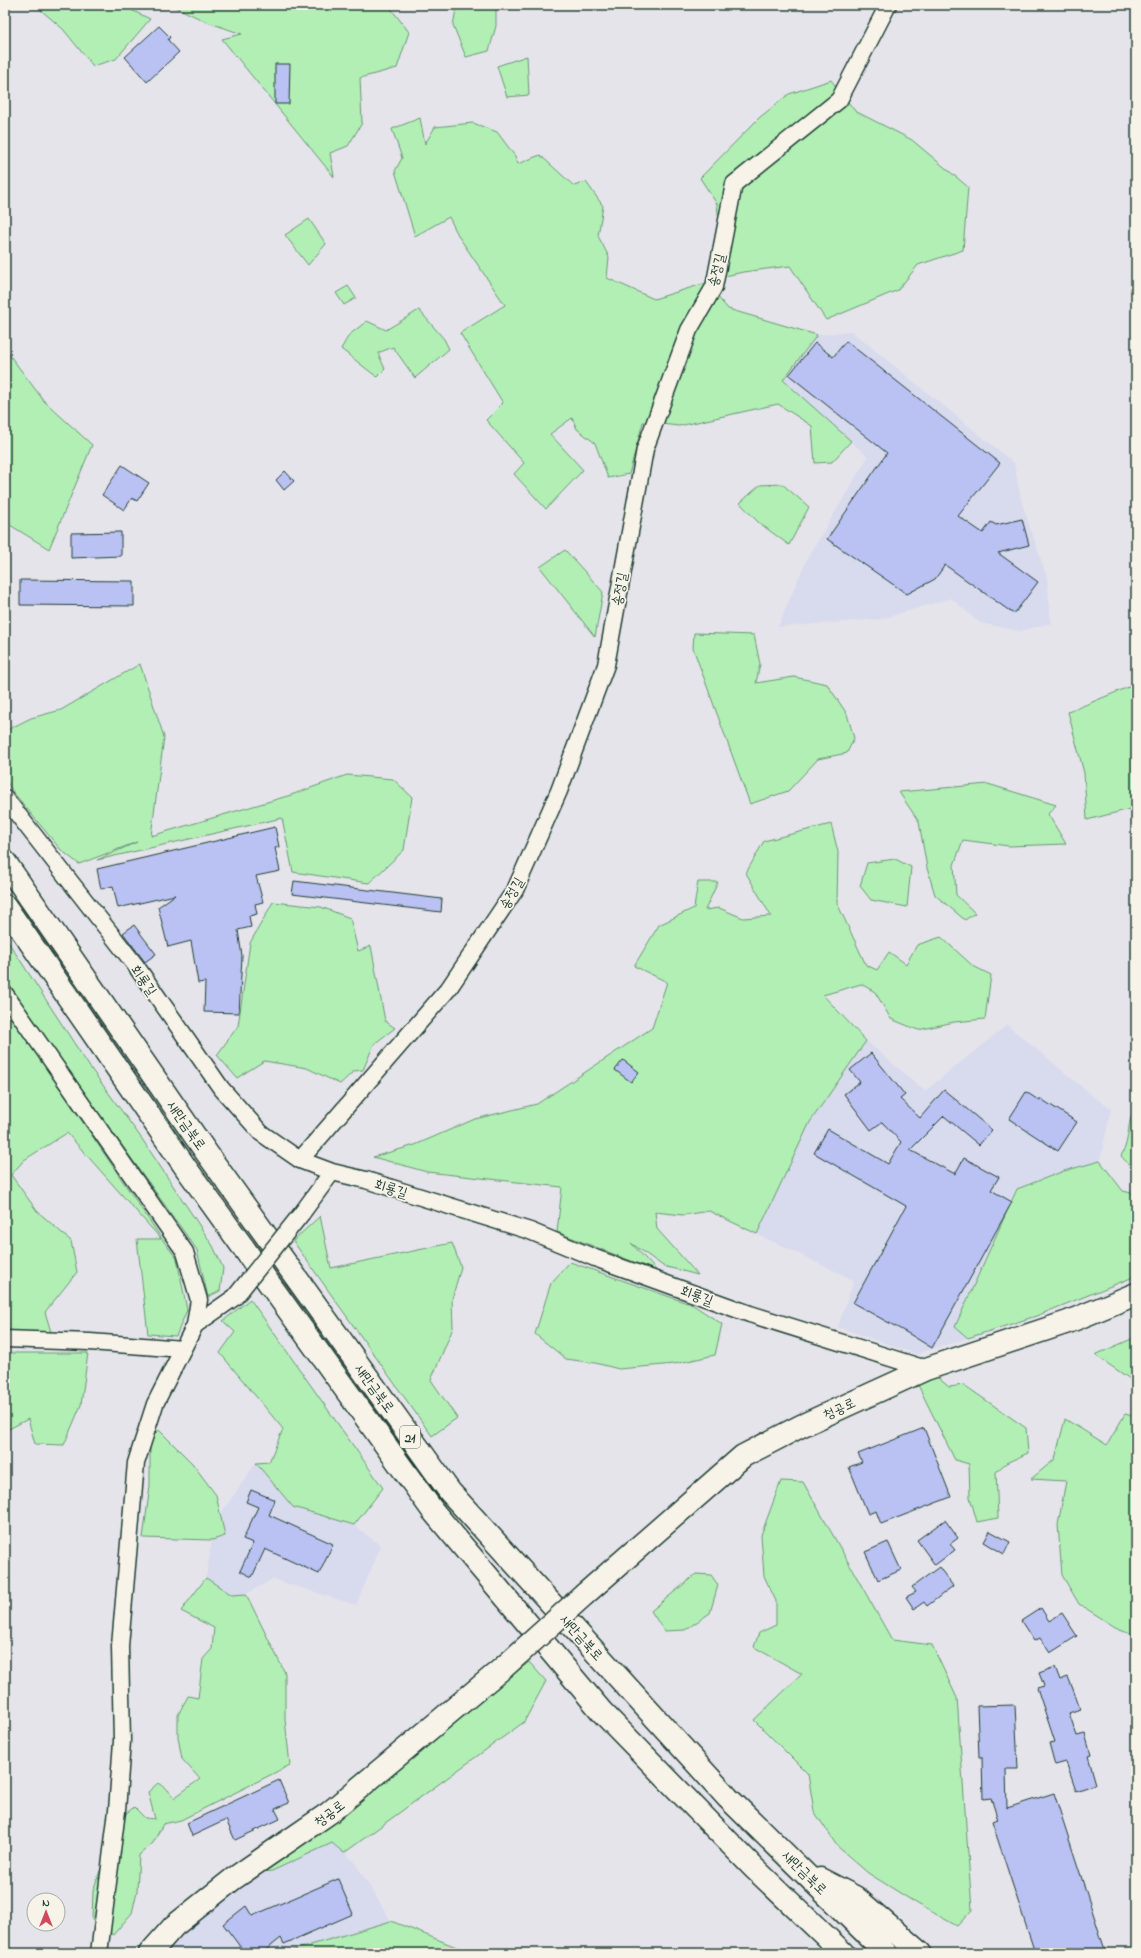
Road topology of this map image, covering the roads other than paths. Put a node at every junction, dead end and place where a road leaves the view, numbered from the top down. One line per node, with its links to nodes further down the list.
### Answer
1 (888, 5): 6 (street, 송정길)
2 (5, 798): 6 (street, 회룡길)
3 (5, 862): 14 (main road, 새만금북로 / 21)
4 (5, 906): 13 (main road, 새만금북로 / 21)
5 (5, 994): 9 (street)
6 (300, 1160): 7 (street, 회룡길)
7 (332, 1172): 9 (street, bridge); 12 (street, 회룡길)
8 (1136, 1294): 12 (main road, 청공로)
9 (195, 1325): 11 (street)
10 (5, 1339): 11 (street)
11 (183, 1349): 15 (street)
12 (926, 1370): 16 (main road, 청공로, bridge)
13 (754, 1868): 17 (main road); 18 (main road, 새만금북로 / 21)
14 (804, 1870): 19 (main road, 새만금북로 / 21); 20 (main road)
15 (99, 1953)
16 (150, 1953)
17 (829, 1953)
18 (843, 1953)
19 (886, 1953)
20 (920, 1953)

